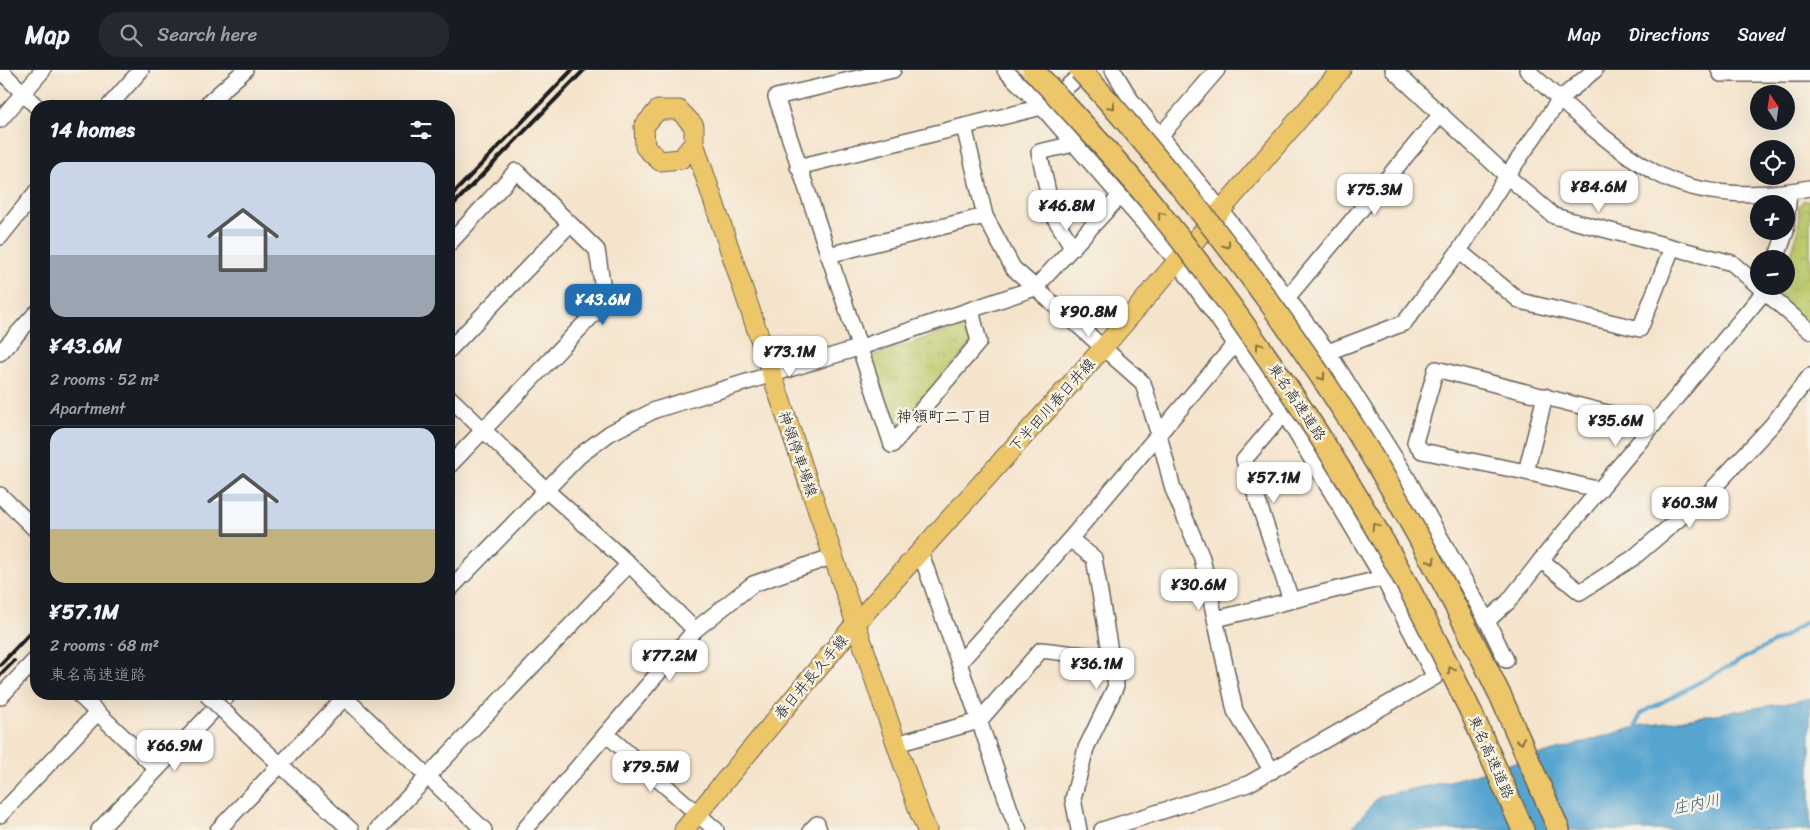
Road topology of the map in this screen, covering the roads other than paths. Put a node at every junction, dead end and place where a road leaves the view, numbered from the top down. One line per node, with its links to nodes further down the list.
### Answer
1 (0, 70): 19 (street)
2 (43, 70): 19 (street)
3 (141, 70): 21 (street)
4 (245, 70): 22 (street)
5 (892, 70): 18 (street)
6 (1006, 70): 24 (street)
7 (1033, 70): 122 (highway, 東名高速道路, one-way to 7, bridge)
8 (1080, 70): 123 (highway, one-way to 123, bridge)
9 (1087, 70): 24 (street)
10 (1113, 70): 28 (street)
11 (1217, 70): 28 (street)
12 (1341, 70): 38 (main road, 下半田川春日井線)
13 (1393, 70): 25 (street)
14 (1528, 70): 23 (street)
15 (1595, 70): 23 (street)
16 (1719, 70): 17 (street)
17 (1810, 74)
18 (841, 76): 31 (street)
19 (23, 92): 20 (street); 26 (street)
20 (30, 100)
21 (114, 100)
22 (212, 100)
23 (1560, 100): 32 (street); 34 (street)
24 (1042, 107): 27 (street); 30 (street)
25 (1441, 114): 32 (street); 52 (street)
26 (0, 120)
27 (964, 126): 31 (street); 39 (street)
28 (1161, 135): 38 (street)
29 (694, 143): 62 (main road, 神領停車場線)
30 (1074, 144): 36 (street); 43 (street)
31 (798, 167): 46 (street)
32 (1507, 176): 44 (street); 45 (street)
33 (1810, 188): 34 (street)
34 (1789, 192): 35 (street)
35 (1789, 195)
36 (1120, 196): 43 (street); 47 (street)
37 (30, 200): 41 (street)
38 (1221, 210): 47 (main road, 下半田川春日井線); 52 (street)
39 (985, 216): 46 (street); 49 (street)
40 (569, 225): 42 (street); 56 (street); 68 (street)
41 (0, 237)
42 (455, 237)
43 (1072, 248): 49 (street)
44 (1672, 248): 45 (street); 48 (street)
45 (1459, 251): 60 (street)
46 (828, 255): 58 (street)
47 (1177, 261): 57 (street); 59 (main road, 下半田川春日井線)
48 (1750, 277)
49 (1036, 288): 53 (street); 59 (street)
50 (1760, 295): 67 (street)
51 (1771, 295): 55 (street)
52 (1287, 298): 60 (street)
53 (971, 310): 58 (street); 58 (street)
54 (30, 320): 61 (street)
55 (1810, 331)
56 (455, 344)
57 (1235, 344): 66 (street); 69 (street)
58 (858, 348): 62 (street)
59 (1103, 348): 69 (street); 77 (main road, 下半田川春日井線)
60 (1328, 352): 85 (street)
61 (0, 353)
62 (770, 374): 72 (street); 78 (main road, 神領停車場線)
63 (1810, 376): 79 (street)
64 (1544, 396): 67 (street); 71 (street); 71 (street)
65 (455, 403): 68 (street)
66 (1284, 412): 81 (street); 83 (street)
67 (1654, 425): 73 (street)
68 (484, 430): 70 (street); 72 (street)
69 (1159, 435): 76 (street); 84 (street)
70 (455, 460)
71 (1526, 472): 73 (street)
72 (546, 490): 80 (street); 82 (street)
73 (1600, 490): 79 (street)
74 (0, 495): 75 (street)
75 (30, 524)
76 (1070, 539): 88 (street); 90 (street)
77 (920, 551): 86 (main road, 下半田川春日井線); 90 (street)
78 (834, 556): 86 (main road, 神領停車場線); 87 (street)
79 (1541, 560): 85 (street)
80 (629, 564): 87 (street); 105 (street)
81 (1383, 578): 83 (street); 104 (street)
82 (455, 584)
83 (1290, 600): 84 (street)
84 (1216, 619): 104 (street)
85 (1487, 621): 89 (street)
86 (856, 623): 101 (main road, 春日井長久手線); 106 (main road, 春日井長久手線)
87 (695, 630): 100 (street)
88 (1110, 658): 99 (street); 121 (street)
89 (1506, 660)
90 (959, 663): 99 (street)
91 (30, 665): 92 (street)
92 (0, 697)
93 (84, 700): 98 (street)
94 (212, 700): 102 (street, bridge)
95 (220, 700): 103 (street)
96 (339, 700): 102 (street)
97 (349, 700): 105 (street)
98 (97, 713): 103 (street); 107 (street)
99 (979, 720): 101 (street); 120 (street)
100 (606, 734): 106 (street); 114 (street)
101 (896, 744): 119 (main road, 春日井長久手線)
102 (280, 764): 110 (street); 111 (street)
103 (158, 769): 108 (street)
104 (1272, 771): 109 (street)
105 (429, 776): 112 (street); 113 (street)
106 (697, 814): 115 (main road, 春日井長久手線); 116 (street)
107 (0, 816)
108 (101, 829)
109 (1109, 829)
110 (218, 830)
111 (350, 830)
112 (377, 830)
113 (484, 830)
114 (524, 830)
115 (684, 830)
116 (716, 830)
117 (811, 830): 118 (street)
118 (819, 830)
119 (927, 830)
120 (1019, 830)
121 (1080, 830)
122 (1523, 830)
123 (1559, 830)

